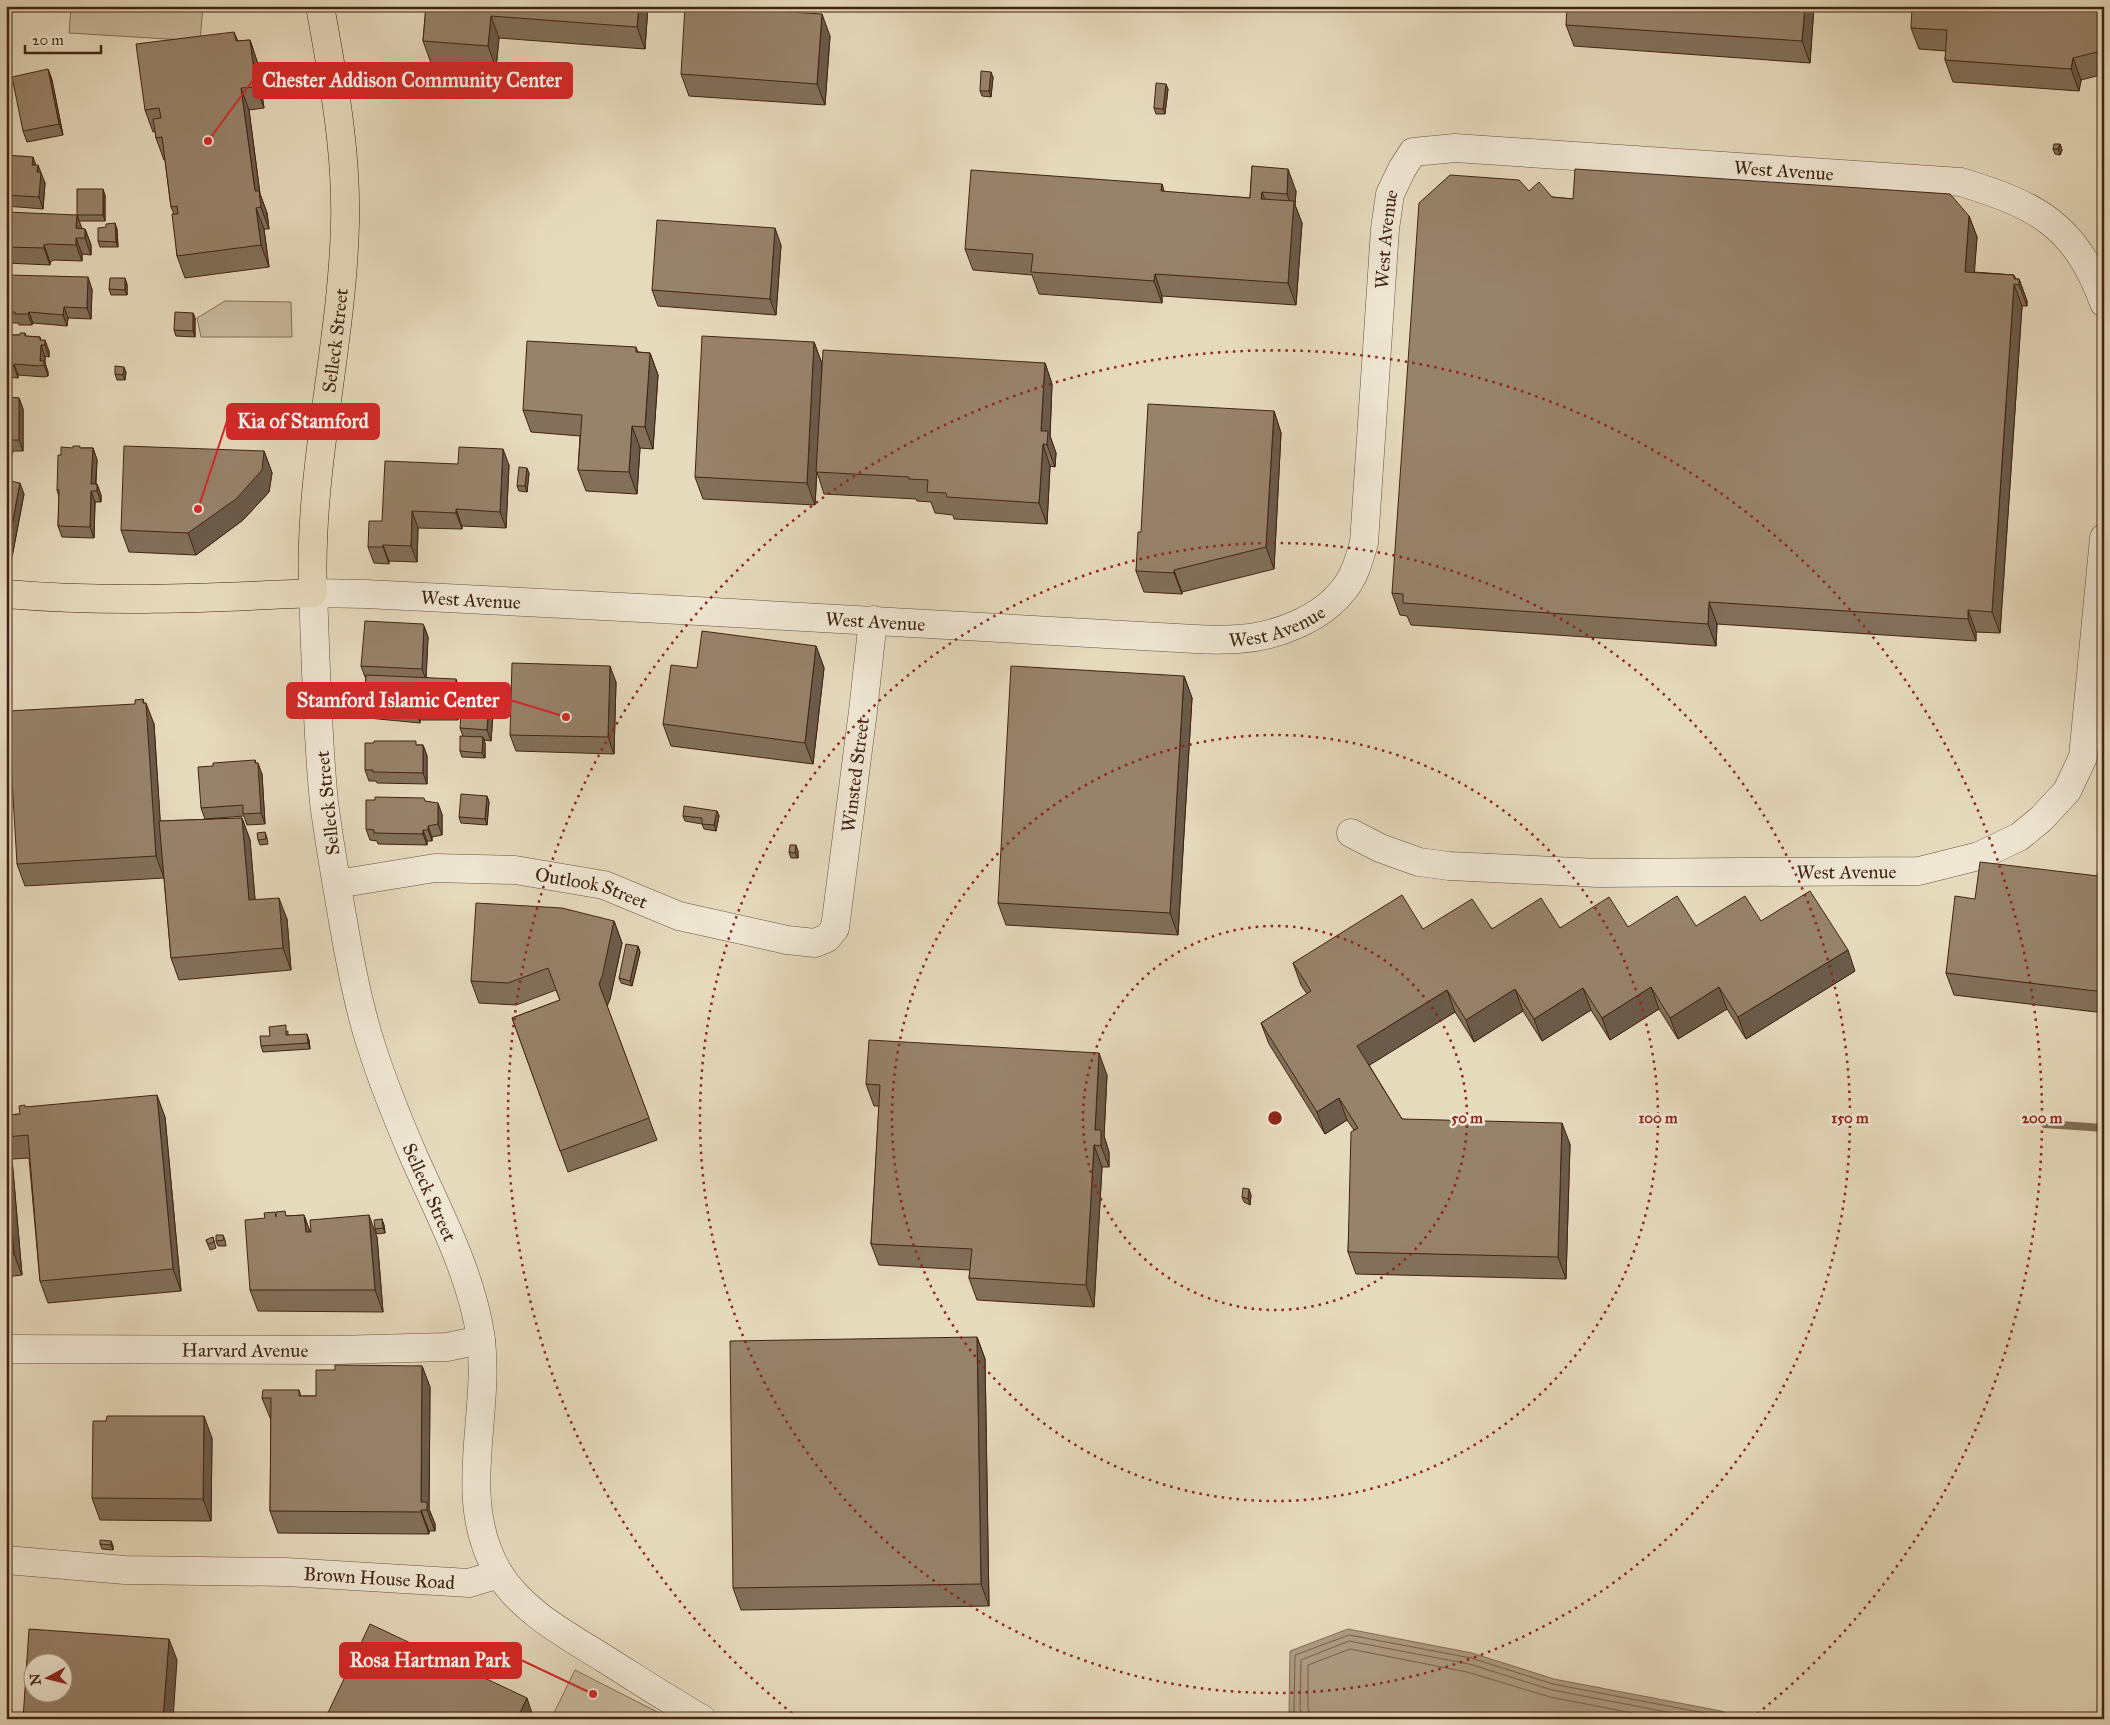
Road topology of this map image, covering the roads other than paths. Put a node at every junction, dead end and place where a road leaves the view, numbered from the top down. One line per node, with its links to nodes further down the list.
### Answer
1 (320, 6): 4 (main road, Selleck Street)
2 (2104, 303): 6 (street, West Avenue)
3 (2104, 538): 7 (street, West Avenue)
4 (313, 593): 5 (main road, West Avenue); 6 (street, West Avenue); 8 (street, Selleck Street)
5 (6, 594)
6 (873, 620): 9 (street, Winsted Street)
7 (1351, 833)
8 (336, 884): 9 (street, Outlook Street); 10 (street, Selleck Street)
9 (835, 928)
10 (481, 1340): 11 (street, Harvard Avenue); 13 (street, Selleck Street)
11 (6, 1349)
12 (6, 1560): 13 (street, Brown House Road)
13 (499, 1574): 14 (street)
14 (702, 1719)

